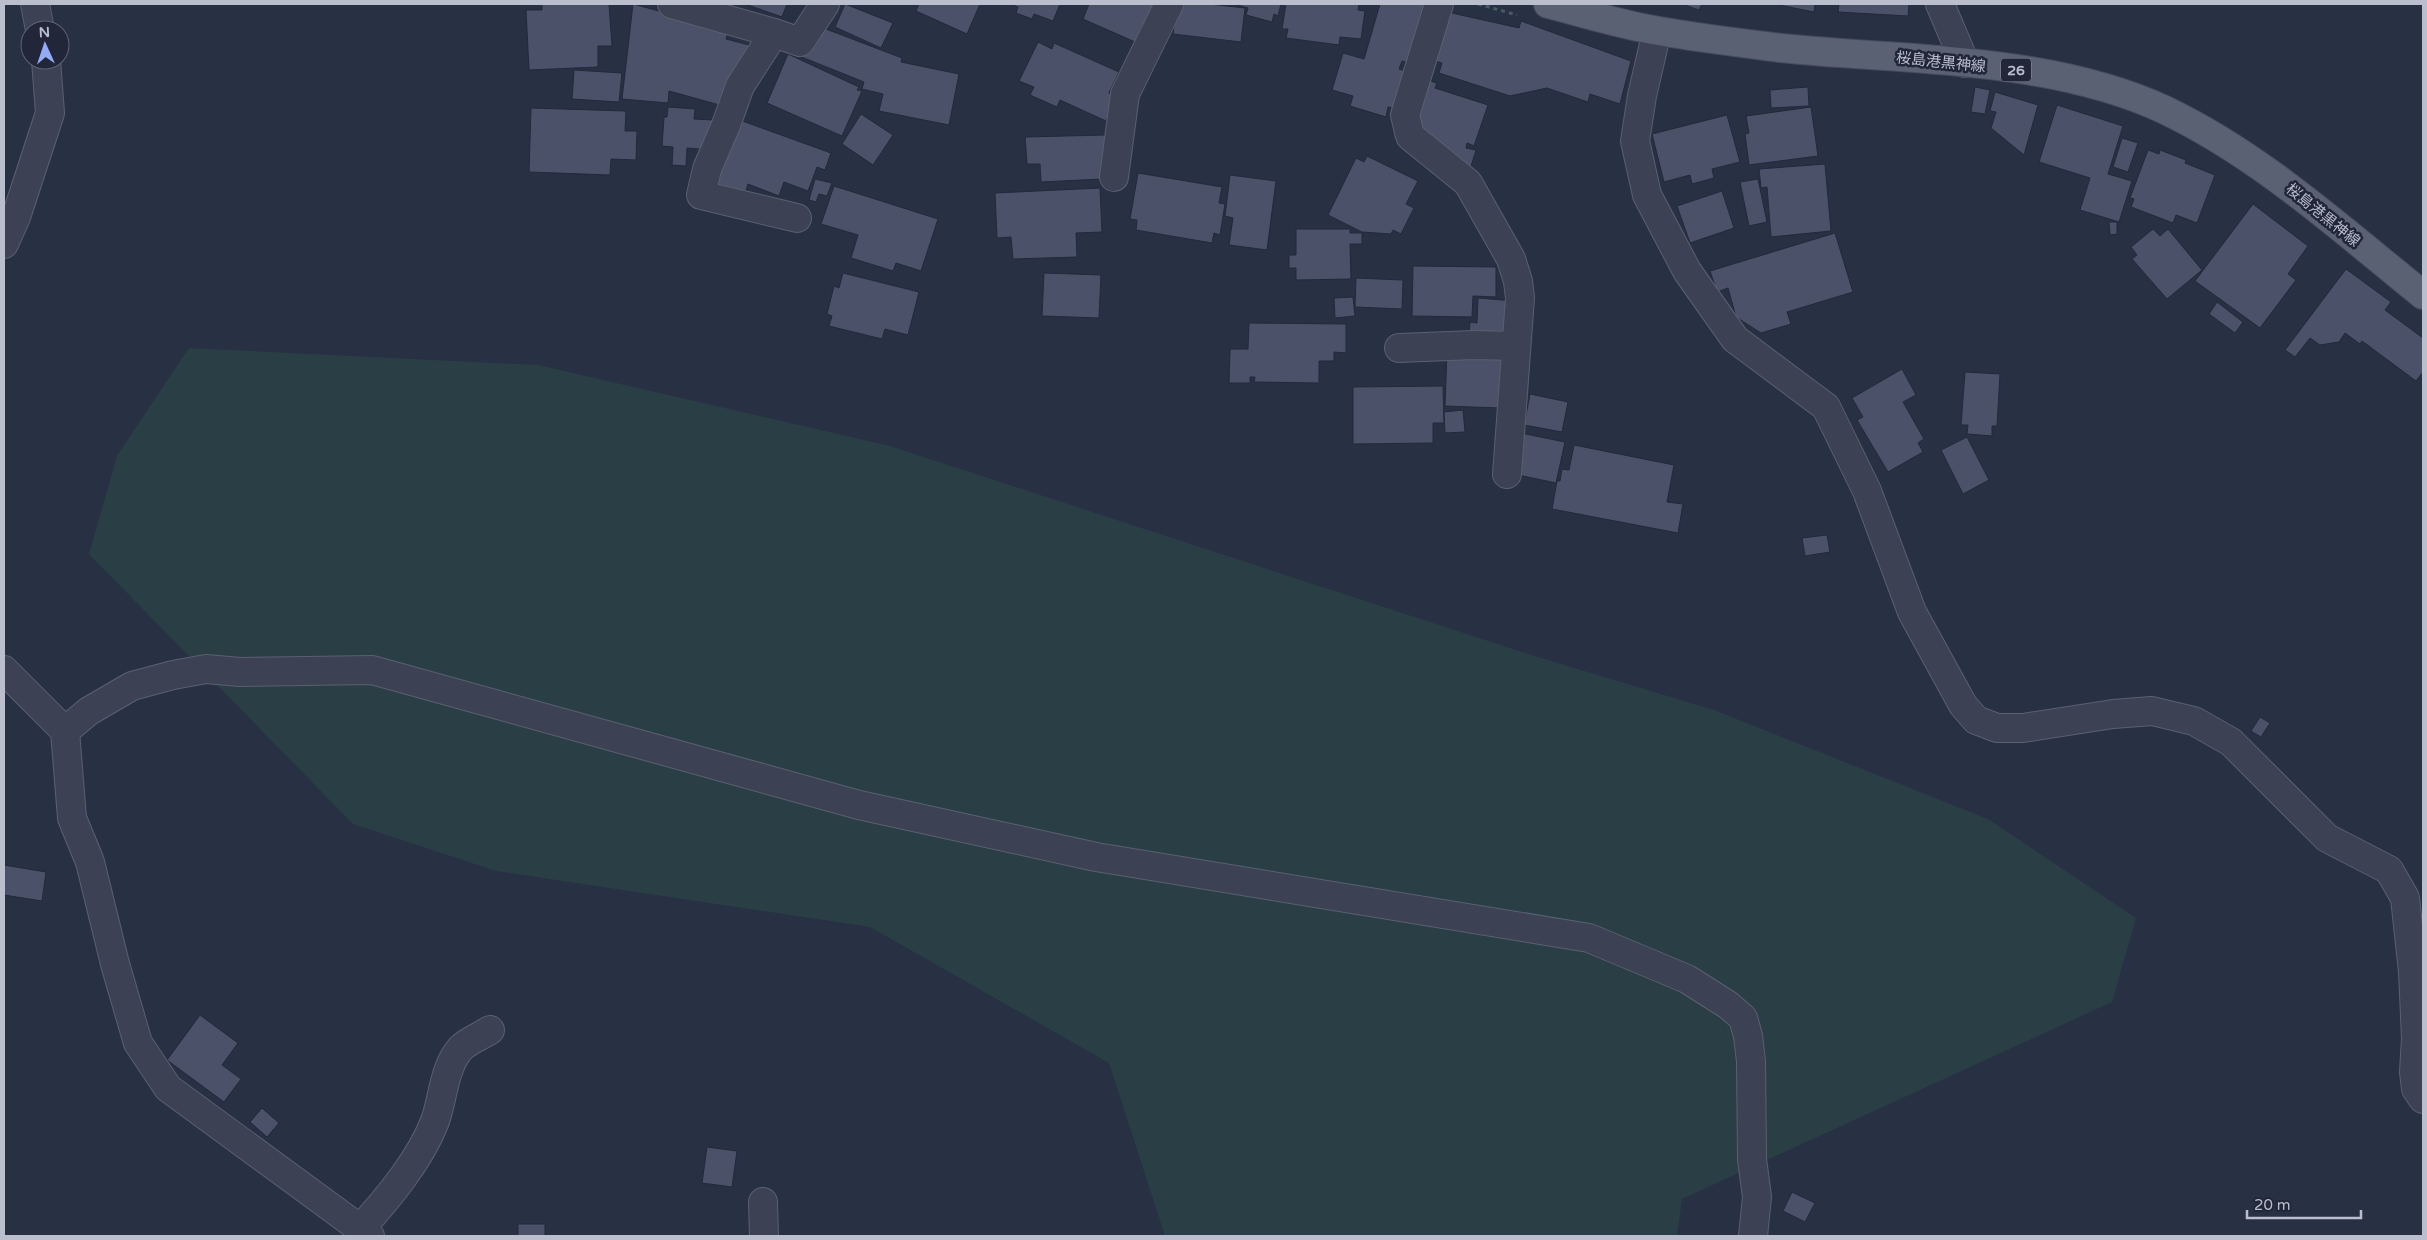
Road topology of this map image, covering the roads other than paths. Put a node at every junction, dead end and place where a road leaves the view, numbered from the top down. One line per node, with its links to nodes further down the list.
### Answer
1 (34, 4): 8 (street)
2 (672, 4): 10 (street)
3 (825, 4): 10 (street)
4 (1169, 4): 13 (street)
5 (1439, 4): 17 (street)
6 (1548, 4): 9 (main road, 桜島港黒神線 / 26)
7 (1940, 4): 11 (street)
8 (38, 20)
9 (1657, 31): 11 (main road, 桜島港黒神線 / 26); 23 (street)
10 (774, 32): 14 (street)
11 (1964, 63): 16 (main road, 桜島港黒神線 / 26)
12 (47, 70): 15 (street)
13 (1114, 178)
14 (797, 218)
15 (4, 244)
16 (2423, 295)
17 (1515, 346): 18 (street); 19 (street)
18 (1399, 348)
19 (1506, 474)
20 (4, 670): 21 (street)
21 (65, 731): 25 (street); 26 (street)
22 (490, 1030): 25 (street)
23 (2423, 1099)
24 (763, 1202): 27 (street)
25 (366, 1232)
26 (1760, 1235)
27 (764, 1236)

